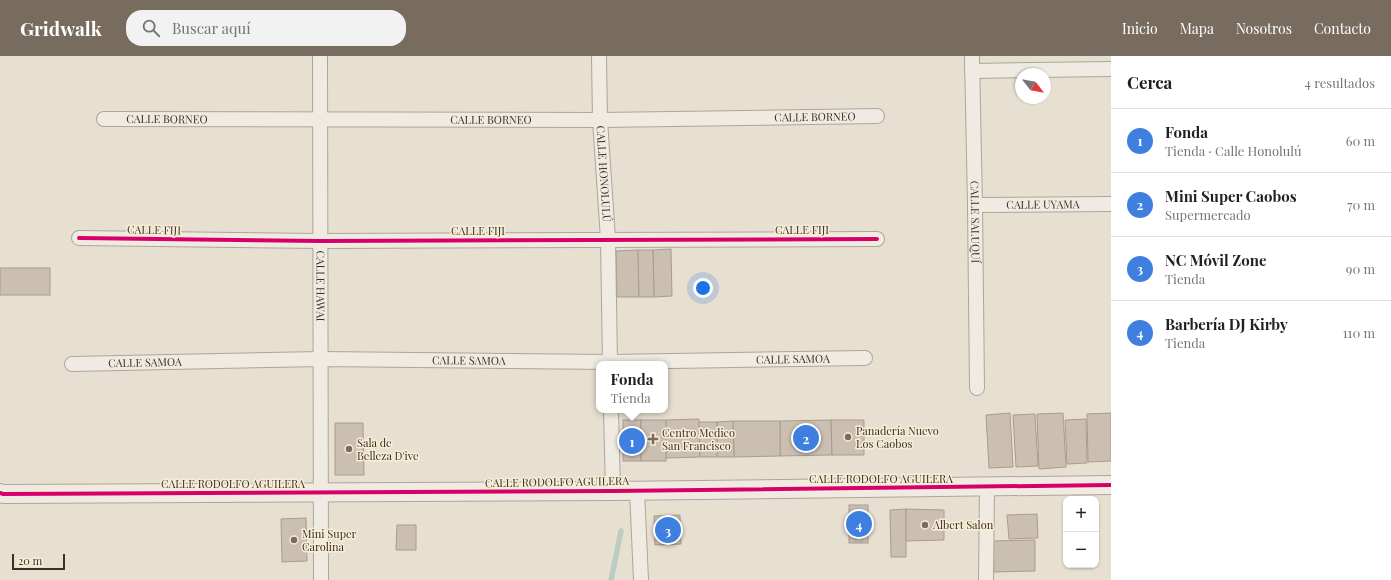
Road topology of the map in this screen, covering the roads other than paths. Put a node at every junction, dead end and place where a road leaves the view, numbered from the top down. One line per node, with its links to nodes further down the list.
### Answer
1 (320, 56): 8 (street, CALLE HAWAI)
2 (599, 56): 9 (street, CALLE HONOLULÚ)
3 (972, 56): 5 (street, CALLE SALUQUÍ)
4 (1111, 69): 5 (street)
5 (972, 70): 11 (street, CALLE SALUQUÍ)
6 (877, 116): 9 (street, CALLE BORNEO)
7 (104, 119): 8 (street, CALLE BORNEO)
8 (321, 120): 9 (street, CALLE BORNEO); 15 (street, CALLE HAWAI)
9 (600, 120): 13 (street, CALLE HONOLULÚ)
10 (1111, 204): 11 (street, CALLE UYAMA)
11 (975, 205): 22 (street, CALLE SALUQUÍ)
12 (79, 238): 15 (street, CALLE FIJI)
13 (608, 239): 14 (street, CALLE FIJI); 15 (street, CALLE FIJI); 18 (street, CALLE HONOLULÚ)
14 (877, 239)
15 (321, 241): 17 (street, CALLE HAWAI)
16 (865, 358): 19 (street, CALLE SAMOA)
17 (321, 359): 20 (street, CALLE SAMOA); 21 (street, CALLE SAMOA); 28 (street, CALLE HAWAI)
18 (610, 361)
19 (668, 362)
20 (596, 363)
21 (72, 364)
22 (977, 388)
23 (611, 413): 27 (street)
24 (1111, 485): 25 (street, CALLE RODOLFO AGUILERA)
25 (987, 487): 26 (street, CALLE RODOLFO AGUILERA); 32 (street)
26 (637, 490): 27 (street, CALLE RODOLFO AGUILERA); 31 (street)
27 (613, 491): 28 (street, CALLE RODOLFO AGUILERA)
28 (321, 493): 29 (street, CALLE RODOLFO AGUILERA); 30 (street, CALLE HAWAI)
29 (1, 494)
30 (321, 580)
31 (641, 580)
32 (986, 580)

